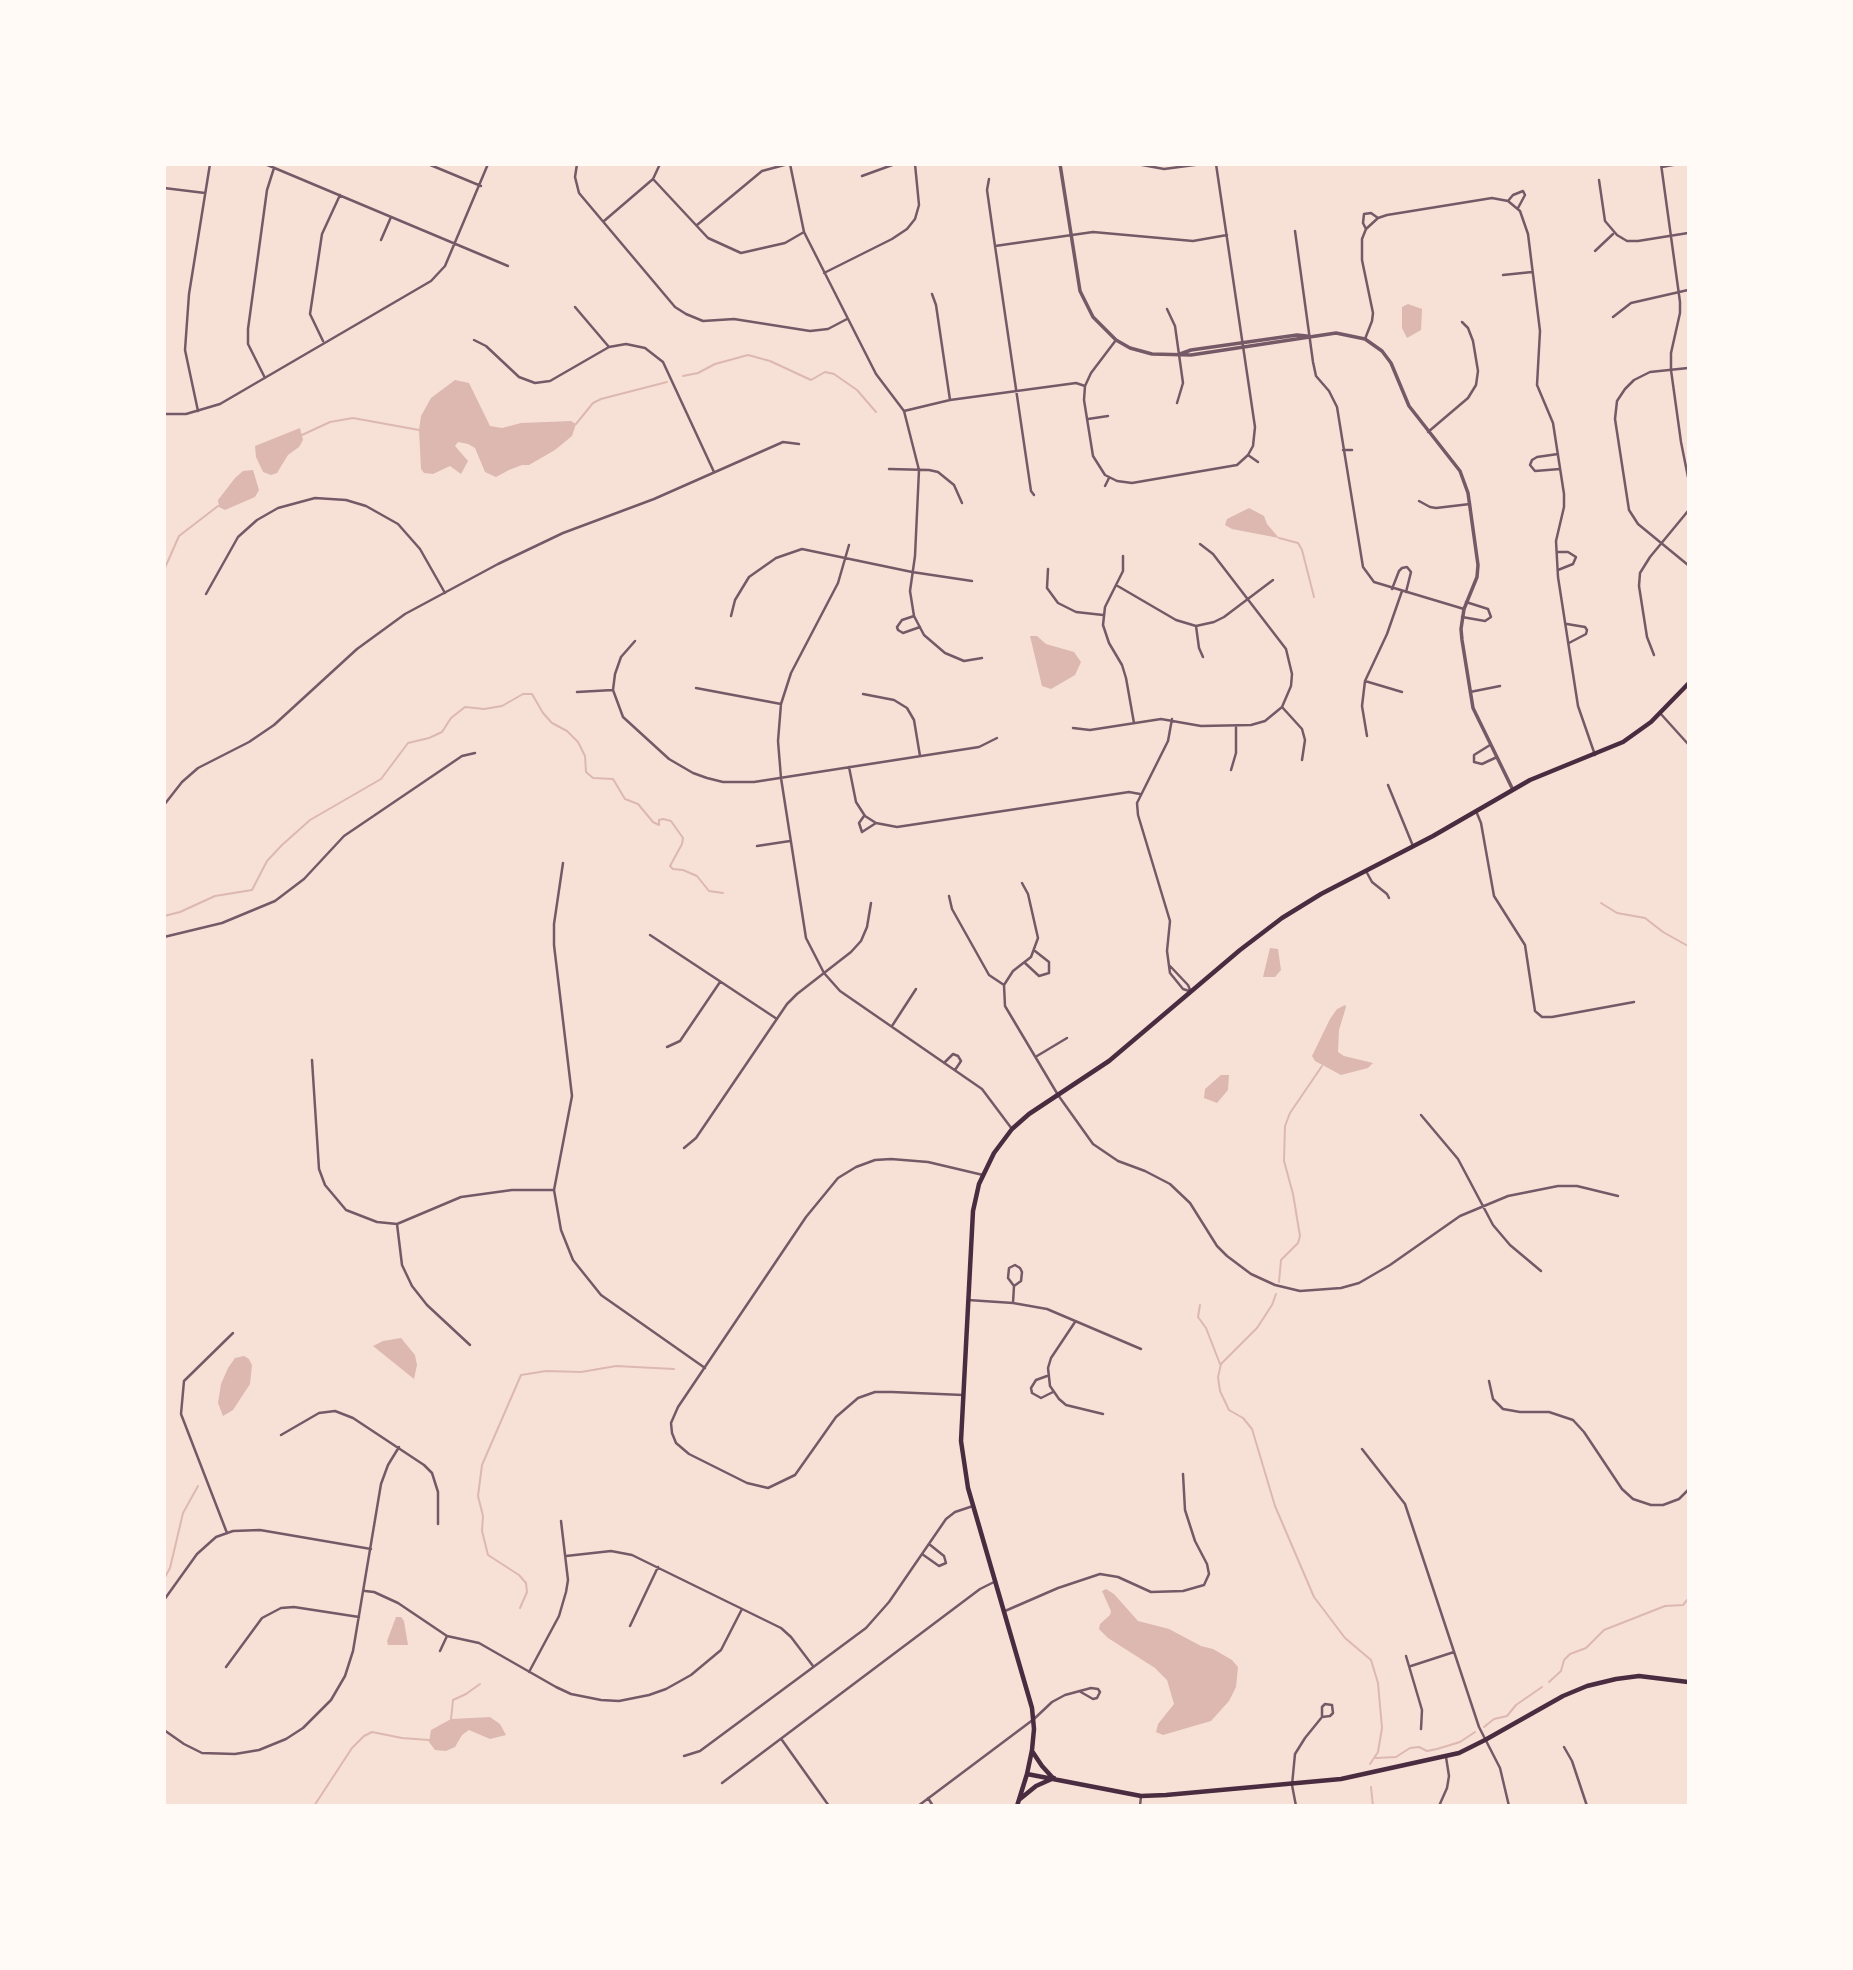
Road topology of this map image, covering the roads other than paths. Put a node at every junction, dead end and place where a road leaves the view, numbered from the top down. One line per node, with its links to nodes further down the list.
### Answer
1 (210, 164): 23 (street)
2 (264, 164): 16 (street)
3 (428, 164): 21 (street)
4 (488, 164): 21 (street)
5 (577, 164): 29 (street)
6 (660, 164): 18 (street)
7 (789, 164): 30 (street); 33 (street)
8 (895, 164): 17 (street)
9 (915, 164): 45 (street)
10 (1060, 164): 36 (street)
11 (1137, 164): 12 (street)
12 (1202, 164)
13 (1216, 164): 37 (street)
14 (1678, 164): 15 (street)
15 (1662, 166): 38 (street)
16 (274, 168): 24 (street); 67 (street)
17 (862, 177)
18 (653, 179): 29 (street); 30 (street)
19 (989, 179): 41 (street)
20 (1599, 180): 34 (street)
21 (481, 186): 40 (street)
22 (164, 188): 23 (street)
23 (205, 193): 72 (street)
24 (340, 195): 27 (street); 61 (street)
25 (1508, 201): 26 (street); 26 (street); 28 (street)
26 (1518, 209): 44 (street)
27 (391, 217): 39 (street); 40 (street)
28 (1378, 218): 31 (street); 31 (street)
29 (603, 221): 53 (street)
30 (696, 226): 33 (street)
31 (1366, 229): 58 (street)
32 (1295, 231): 57 (street)
33 (804, 232): 45 (street)
34 (1614, 233): 38 (street); 42 (street)
35 (1689, 233): 38 (street)
36 (1072, 234): 37 (street); 41 (street); 60 (street)
37 (1227, 234): 62 (street)
38 (1671, 236): 48 (street)
39 (381, 240)
40 (455, 244): 43 (street); 61 (street)
41 (995, 246): 69 (street)
42 (1595, 251)
43 (508, 266)
44 (1532, 272): 46 (street); 83 (street)
45 (824, 273): 54 (street)
46 (1503, 275)
47 (1689, 290): 48 (street)
48 (1679, 291): 52 (street); 66 (street)
49 (932, 294): 70 (street)
50 (576, 307): 63 (street)
51 (1167, 309): 64 (street)
52 (1613, 317)
53 (693, 318): 54 (street); 56 (street)
54 (848, 318): 73 (street)
55 (1462, 322): 77 (street)
56 (690, 326)
57 (1309, 336): 58 (street); 62 (street); 81 (street)
58 (1364, 339): 77 (street)
59 (474, 340): 63 (street)
60 (1116, 340): 64 (street); 68 (street)
61 (324, 343): 67 (street)
62 (1243, 345): 64 (street); 84 (street)
63 (609, 348): 89 (street)
64 (1179, 354): 71 (street)
65 (1689, 368): 66 (street)
66 (1671, 370): 79 (street); 99 (street)
67 (265, 377): 72 (street)
68 (1085, 386): 69 (street); 76 (street)
69 (1017, 391): 70 (street); 93 (street)
70 (950, 400): 73 (street)
71 (1177, 403)
72 (198, 411): 74 (street)
73 (904, 411): 88 (street)
74 (164, 414)
75 (1108, 416): 76 (street)
76 (1088, 419): 91 (street)
77 (1428, 432): 96 (street)
78 (1689, 440): 79 (street)
79 (1681, 442): 90 (street)
80 (799, 444): 89 (street)
81 (1343, 450): 82 (street); 111 (street)
82 (1352, 450)
83 (1558, 454): 87 (street); 87 (street)
84 (1248, 455): 85 (street); 91 (street)
85 (1258, 462)
86 (889, 469): 88 (street)
87 (1560, 469): 101 (street)
88 (919, 470): 95 (street); 107 (street)
89 (714, 472): 113 (street)
90 (1689, 477)
91 (1109, 478): 92 (street)
92 (1105, 486)
93 (1034, 495)
94 (1419, 501): 96 (street)
95 (962, 503)
96 (1470, 504): 116 (street)
97 (1689, 511): 99 (street)
98 (1200, 544): 115 (street)
99 (1661, 544): 104 (street); 127 (street)
100 (849, 545): 103 (street)
101 (1557, 552): 106 (street); 106 (street)
102 (1123, 556): 110 (street)
103 (847, 558): 107 (street); 119 (street); 139 (street)
104 (1689, 565)
105 (1048, 569): 118 (street)
106 (1558, 570): 122 (street)
107 (912, 572): 109 (street); 120 (street)
108 (1273, 580): 115 (street)
109 (972, 581)
110 (1116, 585): 118 (street); 123 (street)
111 (1392, 589): 112 (street); 112 (street)
112 (1404, 592): 117 (street); 130 (street)
113 (445, 593): 114 (street); 161 (street)
114 (206, 594)
115 (1248, 600): 123 (street); 140 (street)
116 (1466, 602): 117 (street); 121 (street)
117 (1464, 609): 121 (street)
118 (1103, 615): 143 (street)
119 (731, 616)
120 (914, 616): 124 (street); 124 (street)
121 (1462, 617): 137 (street)
122 (1567, 624): 126 (street); 126 (street)
123 (1196, 625): 128 (street)
124 (920, 627): 129 (street)
125 (635, 640): 134 (street)
126 (1569, 643): 151 (street)
127 (1654, 655)
128 (1203, 657)
129 (982, 658)
130 (1366, 681): 136 (street); 146 (street)
131 (1689, 684): 141 (main road)
132 (1500, 686): 137 (street)
133 (696, 688): 139 (street)
134 (614, 690): 135 (street); 157 (street)
135 (577, 692)
136 (1402, 692)
137 (1470, 692): 149 (street)
138 (863, 694): 152 (street)
139 (781, 704): 157 (street)
140 (1282, 707): 144 (street); 154 (street)
141 (1660, 713): 148 (street); 151 (main road)
142 (1172, 719): 143 (street); 144 (street); 160 (street)
143 (1134, 723): 145 (street)
144 (1236, 726): 156 (street)
145 (1073, 728)
146 (1367, 736)
147 (997, 738): 152 (street)
148 (1689, 744)
149 (1490, 745): 153 (street); 153 (street)
150 (475, 753): 175 (street)
151 (1595, 755): 159 (main road)
152 (920, 756): 155 (street)
153 (1497, 757): 159 (street)
154 (1302, 760)
155 (849, 766): 157 (street); 163 (street)
156 (1231, 770)
157 (781, 778): 165 (street)
158 (1388, 785): 167 (street)
159 (1513, 790): 162 (main road)
160 (1140, 794): 164 (street); 182 (street)
161 (164, 806)
162 (1476, 811): 167 (main road); 183 (street)
163 (865, 816): 164 (street); 164 (street)
164 (876, 823)
165 (790, 841): 166 (street); 178 (street)
166 (757, 846)
167 (1413, 846): 169 (main road)
168 (564, 863): 197 (street)
169 (1366, 871): 172 (street); 182 (main road)
170 (1022, 883): 176 (street)
171 (949, 896): 180 (street)
172 (1389, 898)
173 (871, 903): 178 (street)
174 (650, 936): 179 (street)
175 (164, 937)
176 (1035, 951): 177 (street); 177 (street)
177 (1024, 962): 180 (street)
178 (824, 974): 184 (street); 185 (street)
179 (720, 982): 184 (street); 187 (street)
180 (1004, 985): 188 (street)
181 (916, 989): 185 (street)
182 (1191, 992): 192 (main road)
183 (1634, 1002)
184 (777, 1019): 195 (street)
185 (892, 1026): 190 (street)
186 (1067, 1038): 188 (street)
187 (667, 1047)
188 (1036, 1057): 192 (street)
189 (312, 1060): 200 (street)
190 (944, 1063): 191 (street); 191 (street)
191 (956, 1070): 194 (street)
192 (1058, 1095): 194 (main road); 199 (street)
193 (1421, 1115): 199 (street)
194 (1012, 1129): 196 (main road)
195 (684, 1148)
196 (983, 1175): 203 (main road); 209 (street)
197 (554, 1191): 200 (street); 209 (street)
198 (1618, 1196): 199 (street)
199 (1481, 1206): 201 (street)
200 (397, 1224): 207 (street)
201 (1541, 1270)
202 (1014, 1286): 202 (street); 204 (street)
203 (968, 1300): 204 (street); 213 (main road)
204 (1013, 1303): 205 (street)
205 (1075, 1322): 208 (street); 210 (street)
206 (233, 1333): 223 (street)
207 (470, 1345)
208 (1141, 1349)
209 (705, 1368): 213 (street)
210 (1047, 1376): 212 (street); 212 (street)
211 (1489, 1381): 219 (street)
212 (1053, 1392): 214 (street)
213 (963, 1395): 220 (main road)
214 (1103, 1414)
215 (282, 1435): 216 (street)
216 (399, 1447): 222 (street); 225 (street)
217 (1362, 1449): 238 (street)
218 (1182, 1474): 233 (street)
219 (1689, 1490)
220 (973, 1506): 224 (street); 229 (main road)
221 (561, 1521): 227 (street)
222 (438, 1524)
223 (227, 1533): 225 (street); 231 (street)
224 (929, 1544): 226 (street); 226 (street)
225 (370, 1549): 230 (street)
226 (922, 1554): 240 (street)
227 (566, 1556): 228 (street); 243 (street)
228 (658, 1567): 232 (street); 235 (street)
229 (996, 1581): 233 (main road); 250 (street)
230 (365, 1591): 234 (street); 236 (street)
231 (164, 1600)
232 (742, 1609): 240 (street); 243 (street)
233 (1005, 1611): 247 (main road)
234 (359, 1617): 241 (street); 249 (street)
235 (630, 1626)
236 (447, 1636): 237 (street); 243 (street)
237 (440, 1651)
238 (1454, 1652): 242 (street); 251 (street)
239 (1406, 1656): 242 (street)
240 (813, 1666): 254 (street)
241 (226, 1667)
242 (1410, 1667): 248 (street)
243 (529, 1672)
244 (1689, 1682): 251 (main road)
245 (1079, 1692): 245 (street); 247 (street)
246 (1322, 1717): 259 (street)
247 (1034, 1719): 253 (main road); 261 (street)
248 (1421, 1729)
249 (164, 1730)
250 (781, 1739): 258 (street); 263 (street)
251 (1485, 1740): 255 (main road); 269 (street)
252 (1564, 1747): 270 (street)
253 (1032, 1750): 256 (main road); 257 (main road)
254 (684, 1756)
255 (1446, 1757): 259 (main road); 268 (street)
256 (1027, 1773): 257 (main road); 262 (main road)
257 (1054, 1779): 260 (main road); 262 (main road)
258 (722, 1783)
259 (1293, 1785): 260 (main road); 267 (street)
260 (1141, 1796): 266 (street)
261 (928, 1798): 264 (street); 265 (street)
262 (1018, 1802)
263 (829, 1805)
264 (918, 1805)
265 (933, 1805)
266 (1140, 1805)
267 (1296, 1805)
268 (1438, 1805)
269 (1508, 1805)
270 (1587, 1805)

